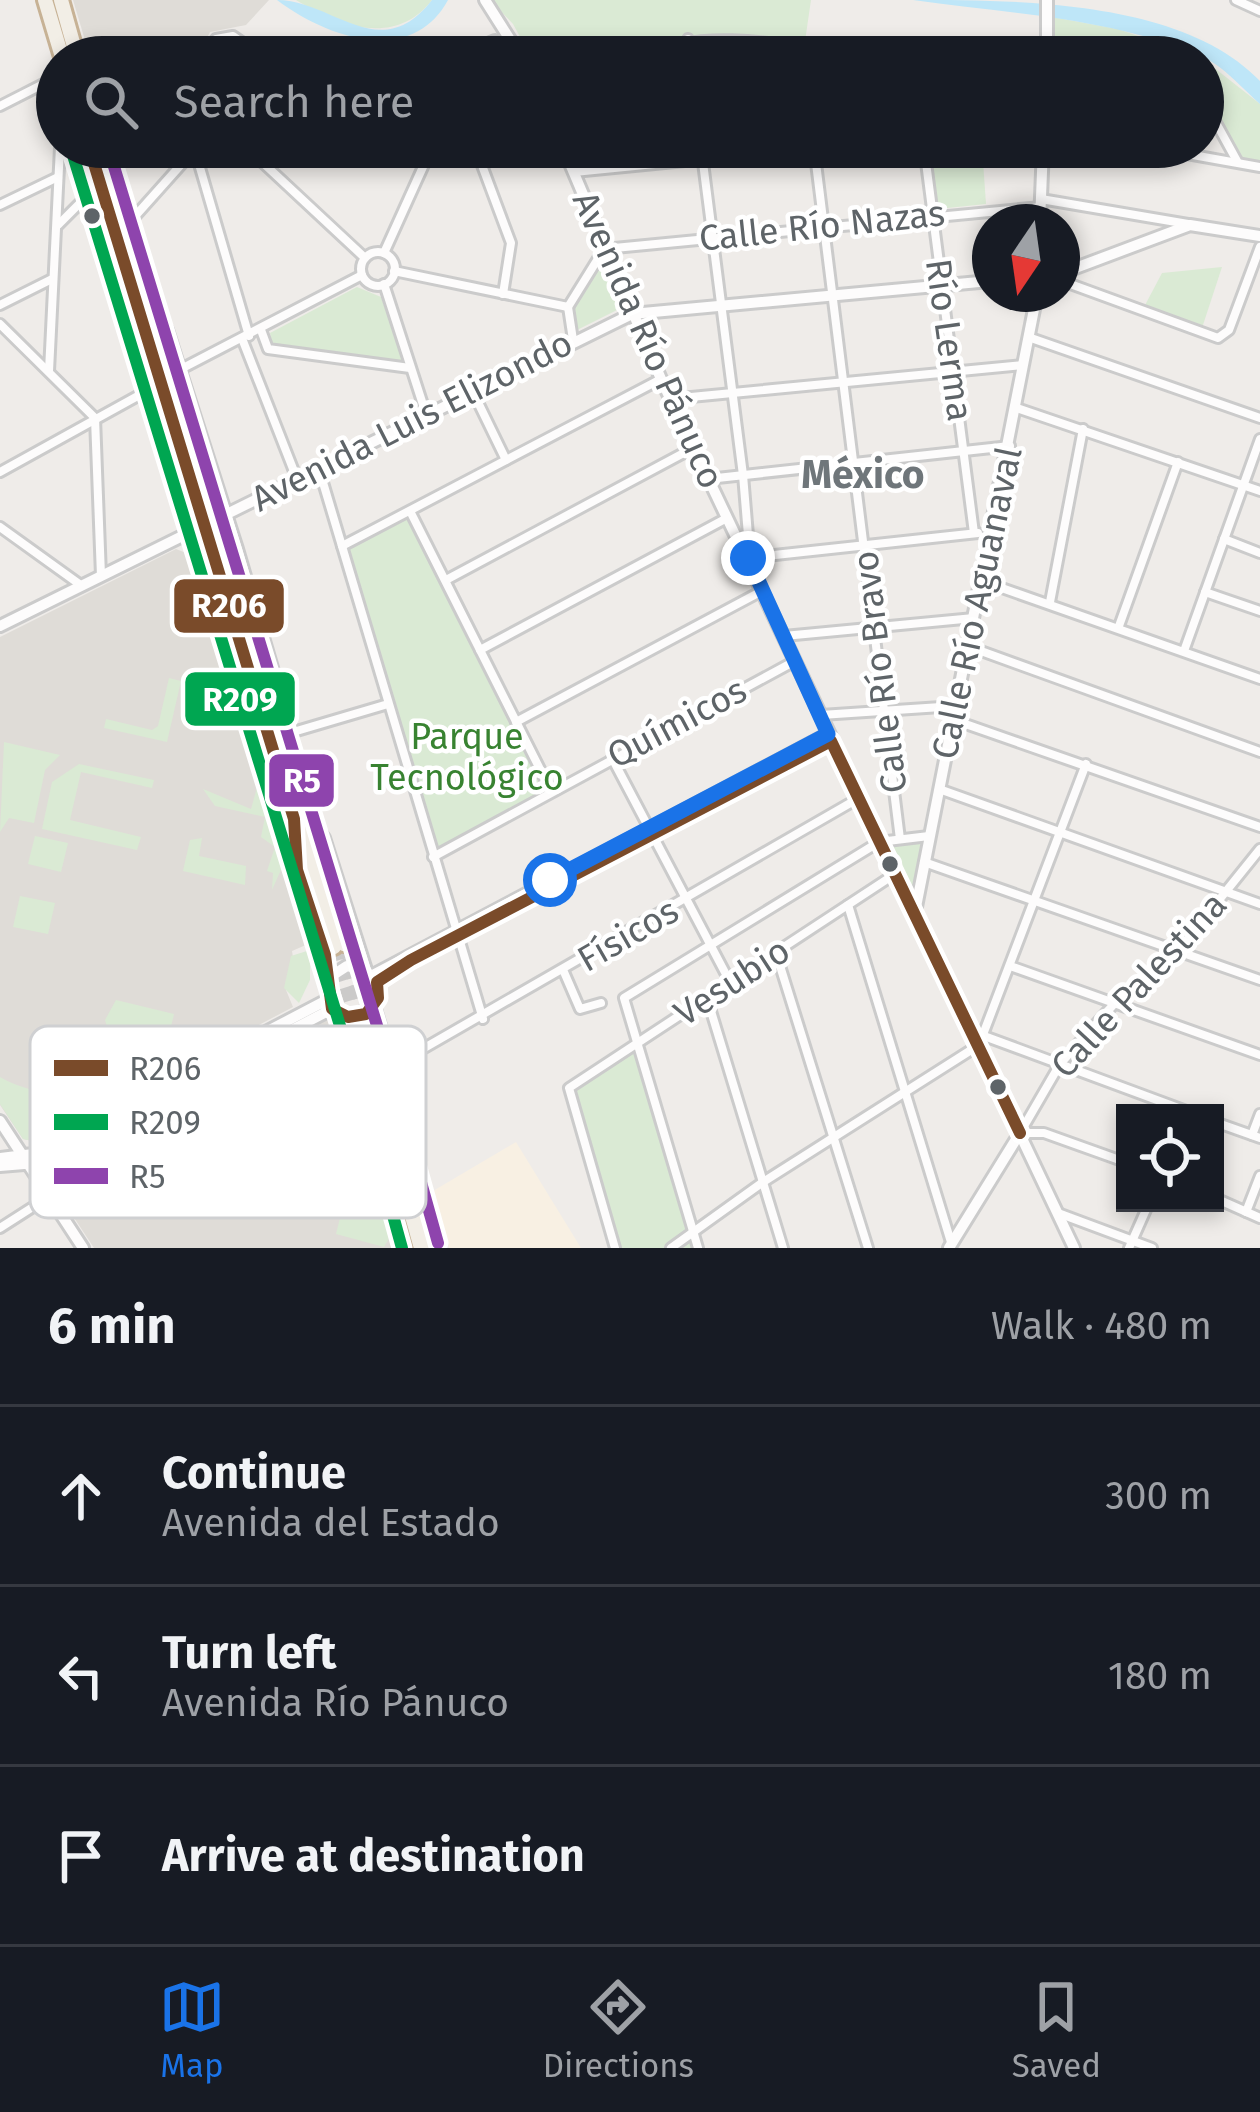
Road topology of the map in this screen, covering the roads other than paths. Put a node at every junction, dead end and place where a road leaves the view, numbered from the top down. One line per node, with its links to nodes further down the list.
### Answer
1 (45, 0): 7 (highway)
2 (61, 0): 8 (highway)
3 (485, 0): 9 (street)
4 (1047, 0): 10 (street)
5 (1236, 0): 6 (street)
6 (1260, 10)
7 (56, 36)
8 (71, 36)
9 (508, 36)
10 (1047, 36)
11 (36, 88): 12 (street)
12 (0, 106)
13 (1224, 138): 15 (street)
14 (1224, 160): 15 (street)
15 (1237, 162): 16 (street)
16 (1260, 167)
17 (59, 168): 32 (street)
18 (95, 168): 33 (highway)
19 (111, 168): 37 (highway)
20 (177, 168): 37 (street)
21 (201, 168): 65 (street)
22 (265, 168): 46 (street)
23 (422, 168): 45 (street)
24 (482, 168): 55 (street)
25 (572, 168): 31 (street, Avenida Río Pánuco)
26 (617, 168): 31 (street)
27 (703, 168): 41 (street)
28 (816, 168): 40 (street, Calle Río Bravo)
29 (927, 168): 36 (street, Río Lerma)
30 (1042, 168): 34 (street)
31 (574, 172): 44 (street, Avenida Río Pánuco)
32 (59, 176): 35 (street); 39 (street)
33 (100, 183): 39 (street); 60 (highway)
34 (1041, 203): 36 (street, Calle Río Nazas); 38 (street, Calle Río Nazas)
35 (0, 205)
36 (932, 214): 40 (street, Calle Río Nazas); 54 (street, Río Lerma)
37 (128, 224): 60 (highway)
38 (1190, 225): 42 (street, Calle Río Nazas); 47 (street)
39 (56, 226): 50 (street)
40 (823, 226): 41 (street, Calle Río Nazas); 56 (street, Calle Río Bravo)
41 (712, 236): 44 (street, Calle Río Nazas); 58 (street)
42 (1260, 236)
43 (1260, 247): 53 (street)
44 (604, 249): 59 (street); 62 (street, Avenida Río Pánuco)
45 (384, 253): 46 (street); 48 (street)
46 (365, 258): 49 (street)
47 (1080, 270)
48 (394, 271): 52 (street); 55 (street)
49 (362, 275): 52 (street); 64 (street)
50 (54, 278): 57 (street); 73 (street)
51 (972, 283): 54 (street, Avenida Luis Elizondo)
52 (384, 284): 71 (street)
53 (1080, 284)
54 (942, 286): 56 (street, Avenida Luis Elizondo); 74 (street, Río Lerma)
55 (503, 294): 59 (street)
56 (831, 297): 58 (street, Avenida Luis Elizondo); 76 (street, Calle Río Bravo)
57 (0, 305)
58 (723, 306): 62 (street, Avenida Luis Elizondo); 79 (street)
59 (568, 307): 67 (street)
60 (146, 308): 72 (street); 77 (street); 138 (highway, bridge)
61 (1035, 312): 66 (street, Calle Río Aguanaval)
62 (632, 314): 67 (street, Avenida Luis Elizondo); 75 (street, Avenida Río Pánuco)
63 (0, 324): 73 (street)
64 (261, 330): 65 (street); 68 (street)
65 (246, 338): 69 (street); 72 (street)
66 (1031, 338): 70 (street, Calle Río Aguanaval); 84 (street)
67 (572, 340): 78 (street, Avenida Luis Elizondo)
68 (268, 349): 69 (street); 71 (street)
69 (253, 357): 98 (street)
70 (1025, 365): 74 (street); 81 (street, Calle Río Aguanaval)
71 (410, 368): 82 (street)
72 (181, 369): 95 (street)
73 (50, 371): 83 (street)
74 (953, 373): 76 (street); 89 (street, Río Lerma)
75 (661, 379): 80 (street, Avenida Río Pánuco); 90 (street)
76 (844, 384): 79 (street); 92 (street, Calle Río Bravo)
77 (154, 387): 83 (street); 100 (street)
78 (472, 390): 82 (street, Avenida Luis Elizondo); 90 (street)
79 (734, 393): 80 (street); 96 (street)
80 (670, 399): 88 (street, Avenida Río Pánuco)
81 (1017, 408): 85 (street); 87 (street, Calle Río Aguanaval)
82 (426, 414): 93 (street, Avenida Luis Elizondo)
83 (95, 418): 94 (street); 116 (street)
84 (1260, 418)
85 (1083, 429): 91 (street); 122 (street)
86 (1260, 439): 99 (street)
87 (1010, 446): 89 (street); 108 (street, Calle Río Aguanaval)
88 (693, 448): 97 (street, Avenida Río Pánuco); 117 (street)
89 (965, 452): 92 (street); 107 (street, Río Lerma)
90 (506, 460): 102 (street)
91 (1178, 462): 99 (street); 126 (street)
92 (854, 464): 96 (street); 111 (street, Calle Río Bravo)
93 (319, 468): 98 (street, Avenida Luis Elizondo); 110 (street)
94 (0, 472)
95 (215, 475): 100 (street); 103 (street)
96 (743, 475): 97 (street); 114 (street)
97 (708, 478): 104 (street, Avenida Río Pánuco)
98 (297, 479): 103 (street, Avenida Luis Elizondo)
99 (1244, 485): 101 (street); 109 (street)
100 (184, 487): 106 (street)
101 (1260, 490)
102 (410, 511): 110 (street); 117 (street)
103 (226, 514): 106 (street, Avenida Luis Elizondo); 112 (street)
104 (727, 518): 114 (street, Avenida Río Pánuco); 130 (street)
105 (0, 527): 119 (street)
106 (197, 527): 115 (street); 116 (street, Avenida Luis Elizondo)
107 (974, 532): 108 (street); 111 (street)
108 (991, 533): 118 (street, Calle Río Aguanaval)
109 (1224, 539): 113 (street); 121 (street)
110 (342, 546): 134 (street)
111 (865, 548): 114 (street); 127 (street, Calle Río Bravo)
112 (237, 549): 115 (street); 138 (street)
113 (1260, 553)
114 (746, 554): 120 (street, Avenida Río Pánuco)
115 (207, 560): 138 (street)
116 (101, 576): 119 (street, Avenida Luis Elizondo)
117 (446, 580): 130 (street)
118 (982, 580): 122 (street); 124 (street, Calle Río Aguanaval)
119 (82, 586): 125 (street, Avenida Luis Elizondo)
120 (762, 591): 128 (street, Avenida Río Pánuco); 140 (street)
121 (1205, 592): 123 (street); 131 (street)
122 (1050, 602): 126 (street)
123 (1260, 611)
124 (976, 617): 127 (street); 129 (street, Calle Río Aguanaval)
125 (0, 626)
126 (1118, 626): 131 (street)
127 (877, 628): 128 (street); 136 (street, Calle Río Bravo)
128 (784, 636): 132 (street, Avenida Río Pánuco)
129 (970, 647): 135 (street, Calle Río Aguanaval); 143 (street)
130 (480, 650): 140 (street)
131 (1184, 651): 133 (street)
132 (795, 661): 137 (street, Avenida Río Pánuco); 144 (street, Químicos)
133 (1260, 679)
134 (388, 704): 141 (street); 157 (street)
135 (957, 706): 136 (street); 139 (street, Calle Río Aguanaval)
136 (886, 710): 137 (street); 154 (street, Calle Río Bravo)
137 (819, 716): 142 (street, Avenida Río Pánuco)
138 (270, 718): 141 (highway); 149 (highway)
139 (954, 719): 145 (street); 147 (street, Calle Río Aguanaval)
140 (516, 722): 146 (street)
141 (283, 735): 149 (highway)
142 (829, 737): 148 (street, Avenida Río Pánuco); 151 (street)
143 (1260, 752)
144 (612, 758): 146 (street, Químicos); 151 (street)
145 (1086, 764): 150 (street); 152 (street)
146 (550, 789): 157 (street, Químicos)
147 (939, 789): 152 (street); 153 (street, Calle Río Aguanaval)
148 (860, 799): 155 (street, Avenida Río Pánuco); 161 (street, Físicos)
149 (301, 818): 167 (highway); 167 (street)
150 (1260, 826)
151 (651, 830): 161 (street); 166 (street)
152 (1060, 832): 160 (street); 162 (street)
153 (929, 836): 154 (street); 158 (street, Calle Río Aguanaval)
154 (900, 839): 155 (street)
155 (879, 842): 159 (street, Avenida Río Pánuco); 168 (street)
156 (1260, 849): 160 (street, Calle Palestina)
157 (433, 856): 166 (street)
158 (924, 862): 162 (street); 165 (street, Calle Río Aguanaval)
159 (895, 874): 164 (street, Vesubio); 165 (street, Avenida Río Pánuco)
160 (1226, 892): 163 (street); 169 (street, Calle Palestina)
161 (687, 901): 168 (street); 172 (street, Físicos)
162 (1035, 901): 169 (street); 171 (street)
163 (1260, 904)
164 (848, 905): 170 (street, Vesubio); 191 (street)
165 (915, 912): 186 (street, Avenida Río Pánuco)
166 (459, 932): 173 (street); 182 (street)
167 (339, 945): 173 (street); 174 (street)
168 (711, 947): 176 (street); 187 (street)
169 (1178, 951): 175 (street); 179 (street, Calle Palestina)
170 (776, 953): 176 (street, Vesubio); 198 (street)
171 (1012, 967): 179 (street); 186 (street)
172 (564, 973): 178 (street); 182 (street, Físicos)
173 (372, 976): 174 (street); 180 (street)
174 (330, 977): 181 (street)
175 (1260, 980)
176 (730, 982): 177 (street, Vesubio)
177 (707, 998): 187 (street, Vesubio); 206 (street)
178 (601, 1003)
179 (1114, 1004): 189 (street); 190 (street, Calle Palestina)
180 (374, 1006): 181 (street); 185 (street)
181 (334, 1008): 183 (street); 184 (street)
182 (483, 1019): 188 (street, Físicos)
183 (297, 1026)
184 (354, 1026)
185 (369, 1026)
186 (981, 1041): 190 (street); 191 (street); 197 (street, Avenida Río Pánuco)
187 (637, 1045): 217 (street); 223 (street, Vesubio)
188 (426, 1049)
189 (1260, 1055)
190 (1060, 1064): 192 (street); 197 (street, Calle Palestina)
191 (904, 1091): 198 (street); 219 (street)
192 (1168, 1104)
193 (1260, 1114): 199 (street)
194 (0, 1121): 202 (street)
195 (1224, 1125): 199 (street)
196 (0, 1133): 202 (street)
197 (1020, 1133): 201 (street); 209 (street, Avenida Río Pánuco); 219 (street, Calle Palestina)
198 (832, 1136): 206 (street); 227 (street)
199 (1256, 1137)
200 (30, 1158): 202 (street)
201 (1116, 1159)
202 (23, 1161): 203 (street); 204 (street)
203 (0, 1162)
204 (30, 1172)
205 (1260, 1176): 211 (street)
206 (763, 1182): 217 (street); 226 (street)
207 (1224, 1202): 211 (street)
208 (30, 1209): 216 (street)
209 (1057, 1212): 218 (street); 228 (street, Avenida Río Pánuco)
210 (1145, 1212): 218 (street)
211 (1246, 1212): 215 (street)
212 (426, 1214): 222 (highway)
213 (60, 1218): 220 (street)
214 (412, 1218): 221 (highway)
215 (1260, 1218)
216 (0, 1228)
217 (692, 1231): 224 (street); 225 (street)
218 (1131, 1244): 229 (street)
219 (950, 1246)
220 (79, 1248)
221 (421, 1248)
222 (435, 1248)
223 (615, 1248)
224 (671, 1248)
225 (698, 1248)
226 (783, 1248)
227 (868, 1248)
228 (1074, 1248)
229 (1152, 1248)

